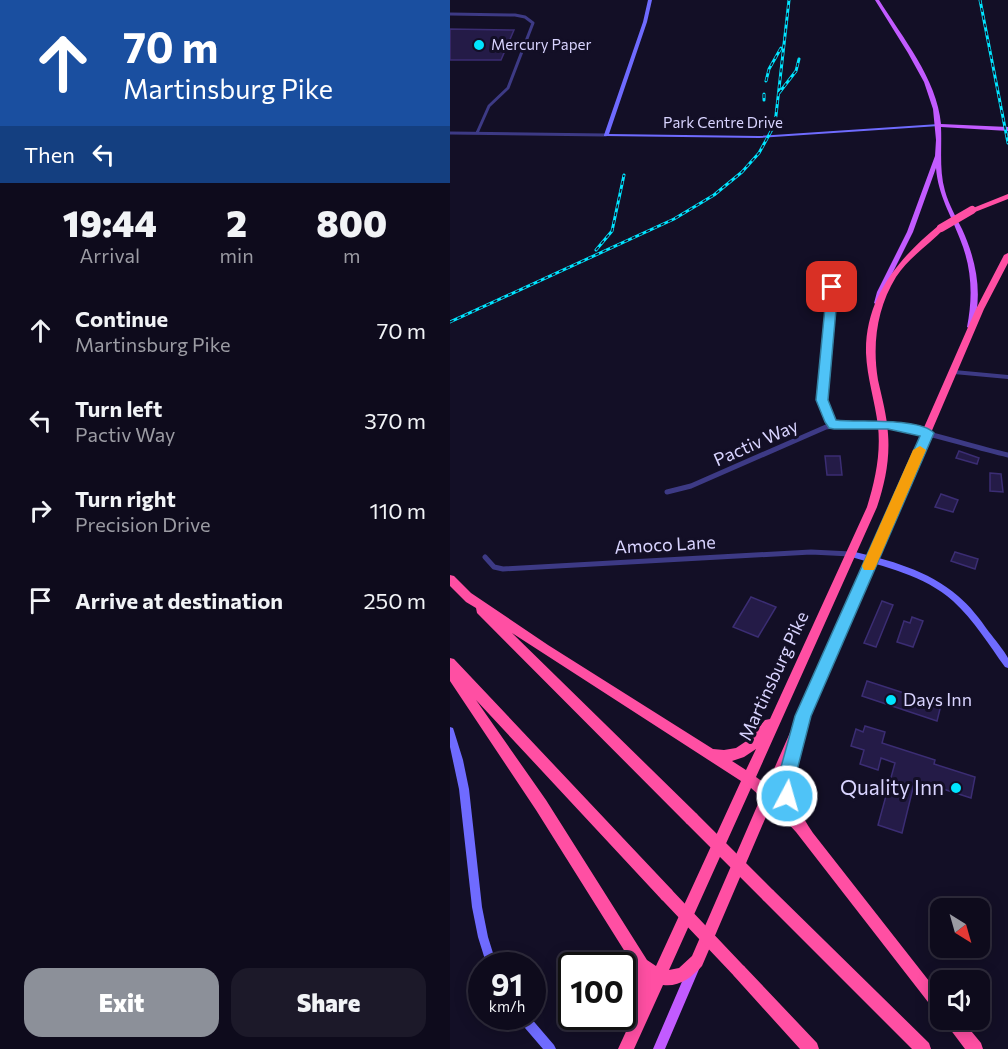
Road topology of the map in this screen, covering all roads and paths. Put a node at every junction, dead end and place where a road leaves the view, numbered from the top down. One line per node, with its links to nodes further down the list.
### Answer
1 (650, 0): 8 (street)
2 (877, 0): 4 (main road)
3 (450, 14): 7 (street)
4 (939, 125): 5 (main road); 8 (street, Park Centre Drive); 9 (main road)
5 (1008, 129)
6 (450, 133): 7 (street, Park Centre Drive)
7 (477, 133): 8 (street, Park Centre Drive)
8 (606, 135)
9 (938, 151): 13 (main road); 14 (main road)
10 (1008, 196): 13 (highway, Martinsburg Pike, bridge)
11 (1008, 255): 14 (highway)
12 (832, 287): 18 (street)
13 (877, 305): 17 (highway, Martinsburg Pike)
14 (964, 348): 15 (highway)
15 (954, 372): 16 (street); 19 (highway)
16 (1008, 377)
17 (882, 424): 18 (street, Pactiv Way); 19 (street, Pactiv Way); 22 (highway, Martinsburg Pike)
18 (834, 425): 21 (street, Pactiv Way)
19 (928, 433): 20 (street, Pactiv Way); 24 (highway)
20 (1008, 455)
21 (667, 492)
22 (851, 554): 23 (street, Amoco Lane); 24 (street); 30 (highway, Martinsburg Pike)
23 (485, 557)
24 (872, 559): 28 (street); 31 (highway)
25 (450, 579): 26 (highway)
26 (467, 596): 33 (highway); 49 (highway, bridge)
27 (450, 663): 48 (highway, bridge)
28 (1008, 663)
29 (450, 671): 37 (highway)
30 (779, 712): 33 (highway); 34 (highway, Martinsburg Pike)
31 (803, 716): 35 (highway); 36 (highway)
32 (450, 731): 38 (street)
33 (706, 751): 34 (highway)
34 (748, 778): 35 (highway); 40 (highway, Martinsburg Pike)
35 (770, 796): 36 (highway); 39 (highway)
36 (800, 827): 41 (highway)
37 (617, 927): 40 (highway); 42 (highway)
38 (488, 952)
39 (697, 961): 40 (highway); 47 (main road)
40 (659, 976): 42 (highway, Martinsburg Pike)
41 (930, 993)
42 (640, 1018): 46 (highway, Martinsburg Pike)
43 (534, 1030): 45 (street)
44 (960, 1030): 50 (highway)
45 (550, 1049)
46 (626, 1049)
47 (658, 1049)
48 (811, 1049)
49 (923, 1049)
50 (975, 1049)

